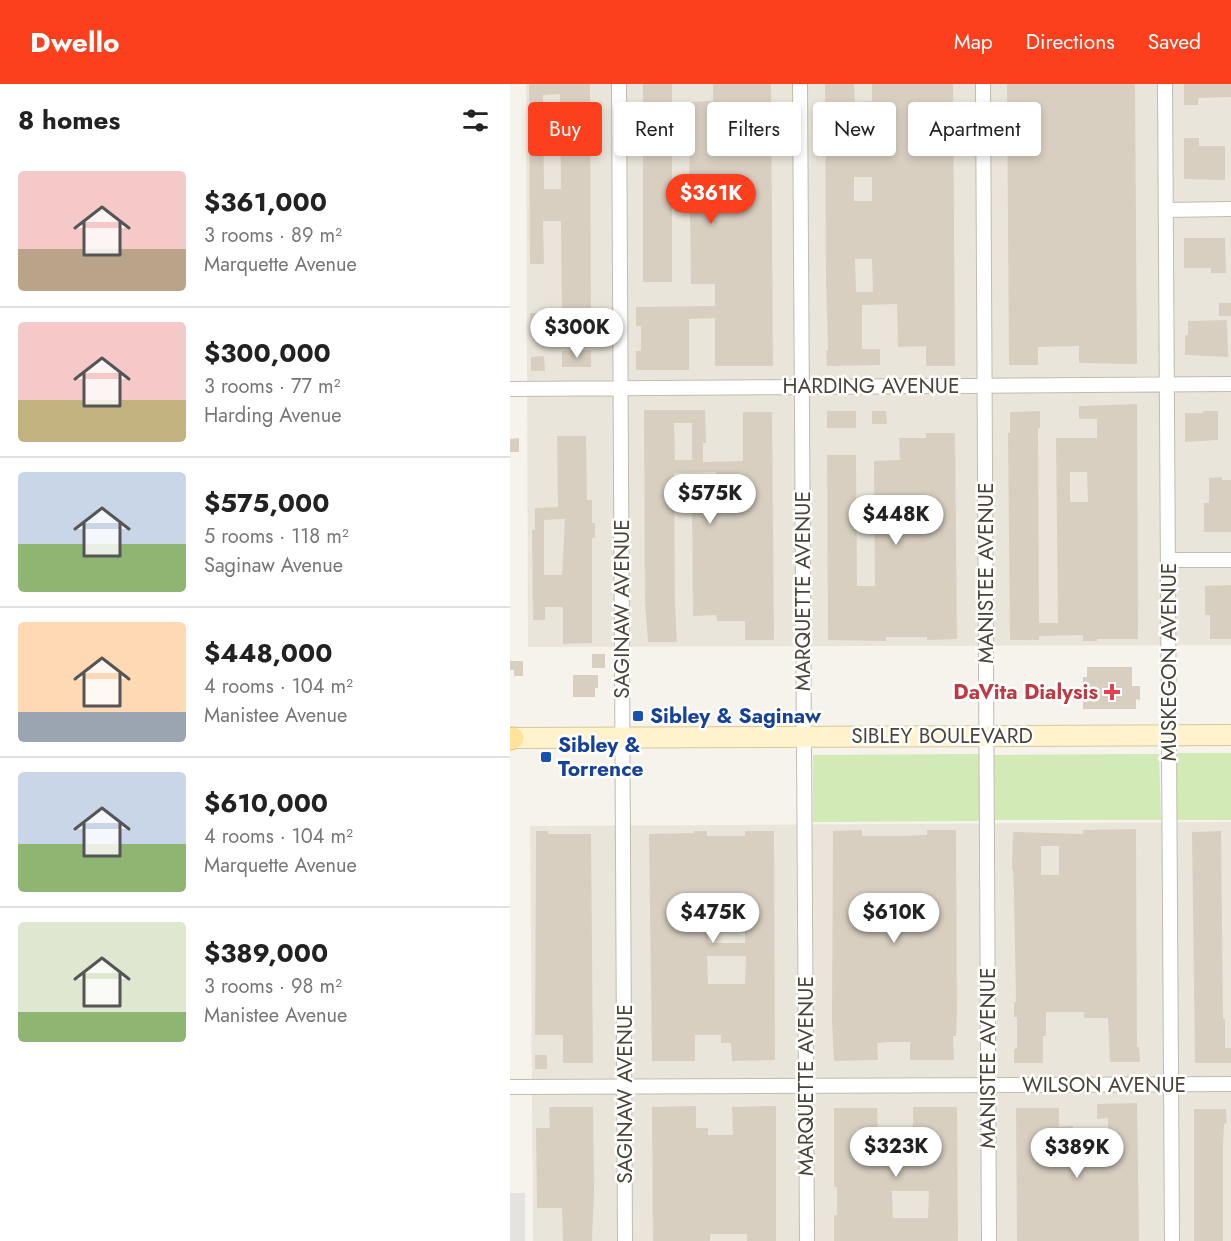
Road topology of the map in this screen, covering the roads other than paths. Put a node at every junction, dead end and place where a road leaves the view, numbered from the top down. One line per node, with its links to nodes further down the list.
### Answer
1 (619, 84): 11 (street, SAGINAW AVENUE)
2 (800, 84): 10 (street, MARQUETTE AVENUE)
3 (983, 84): 9 (street, MANISTEE AVENUE)
4 (1165, 84): 6 (street, MUSKEGON AVENUE)
5 (1231, 209): 6 (street)
6 (1166, 210): 7 (street, MUSKEGON AVENUE)
7 (1167, 384): 8 (street, HARDING AVENUE); 9 (street, HARDING AVENUE); 13 (street, MUSKEGON AVENUE)
8 (1231, 384)
9 (985, 386): 10 (street, HARDING AVENUE); 18 (street, MANISTEE AVENUE)
10 (802, 387): 11 (street, HARDING AVENUE); 17 (street, MARQUETTE AVENUE)
11 (621, 388): 12 (street, HARDING AVENUE); 19 (street, SAGINAW AVENUE)
12 (510, 389)
13 (1168, 560): 14 (street); 15 (street, MUSKEGON AVENUE)
14 (1231, 560)
15 (1169, 735): 16 (main road, SIBLEY BOULEVARD); 18 (main road, SIBLEY BOULEVARD); 21 (street, MUSKEGON AVENUE)
16 (1231, 735)
17 (804, 736): 18 (main road, SIBLEY BOULEVARD); 19 (main road, SIBLEY BOULEVARD); 24 (street, MARQUETTE AVENUE)
18 (987, 736): 23 (street, MANISTEE AVENUE)
19 (623, 737): 20 (main road, SIBLEY BOULEVARD); 26 (street, SAGINAW AVENUE)
20 (511, 738)
21 (1172, 1084): 22 (street, WILSON AVENUE); 23 (street, WILSON AVENUE); 30 (street, MUSKEGON AVENUE)
22 (1231, 1084)
23 (989, 1085): 24 (street, WILSON AVENUE); 29 (street, MANISTEE AVENUE)
24 (806, 1086): 26 (street, WILSON AVENUE); 28 (street, MARQUETTE AVENUE)
25 (510, 1087): 26 (street, WILSON AVENUE)
26 (624, 1087): 27 (street, SAGINAW AVENUE)
27 (625, 1241)
28 (807, 1241)
29 (989, 1241)
30 (1172, 1241)

